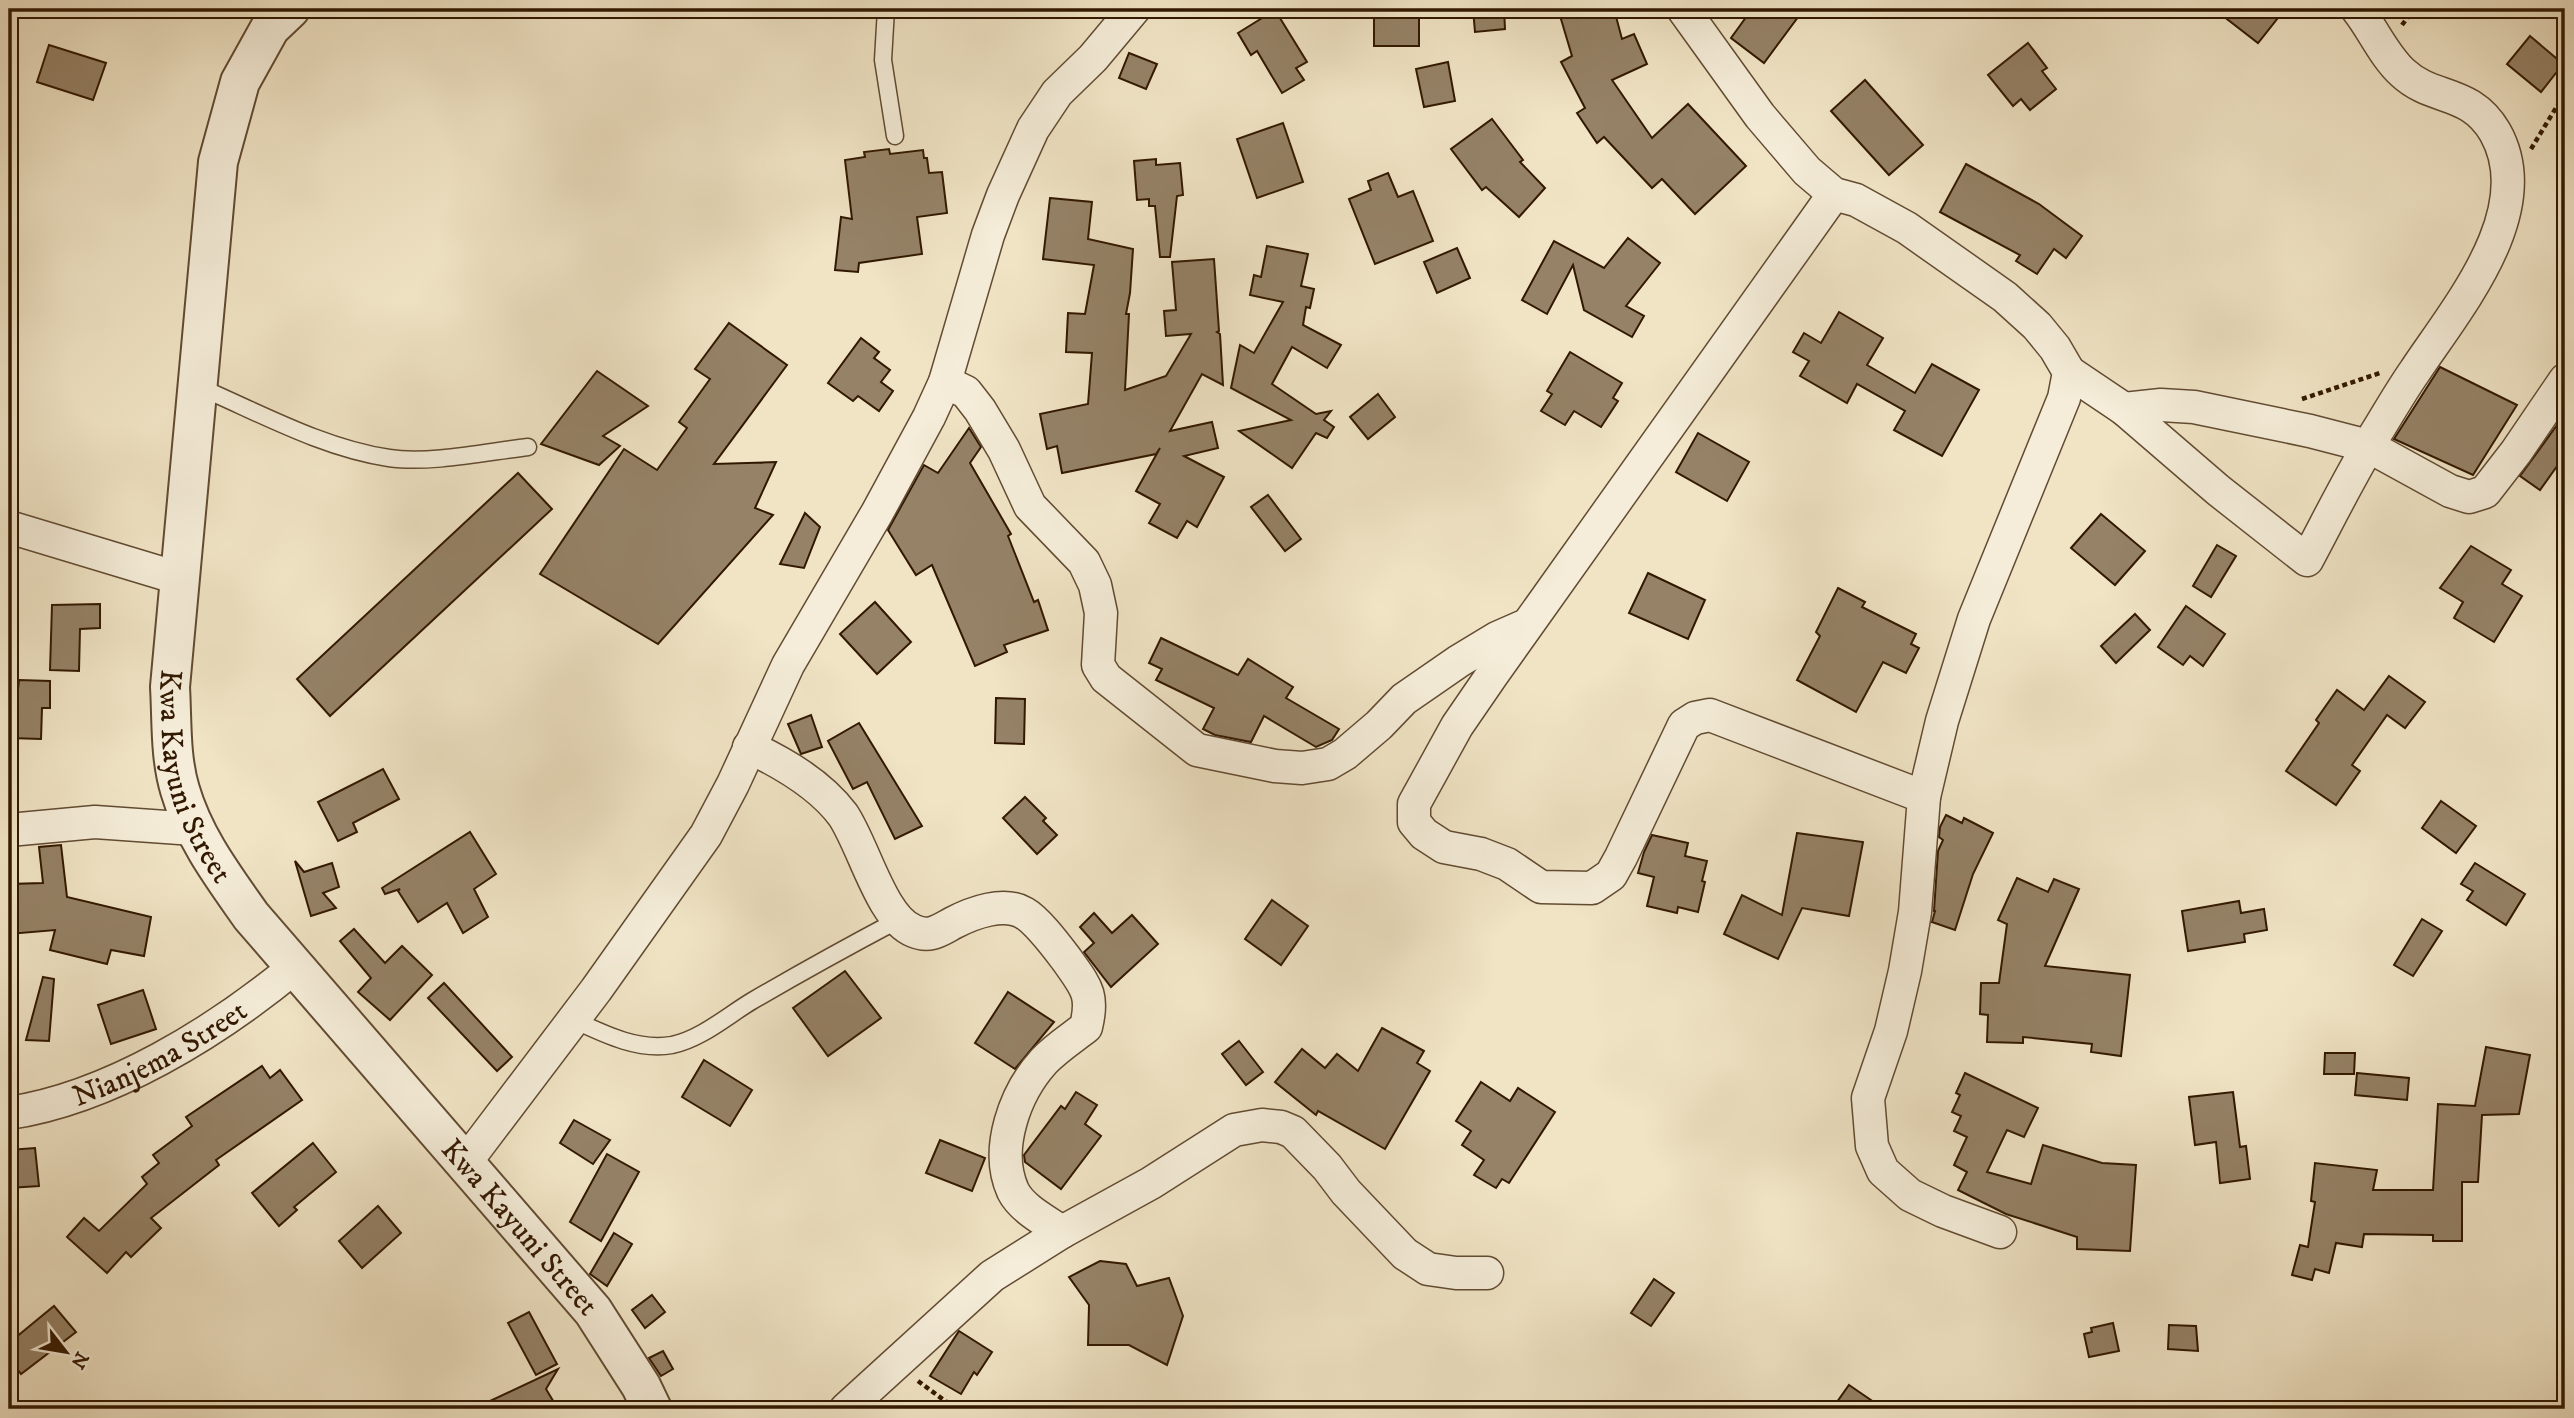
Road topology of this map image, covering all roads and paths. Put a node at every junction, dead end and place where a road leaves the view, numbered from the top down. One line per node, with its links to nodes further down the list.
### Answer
1 (886, 9): 7 (lane)
2 (1134, 9): 13 (street)
3 (1683, 9): 9 (street)
4 (2357, 9): 8 (street)
5 (273, 15): 14 (street, Kwa Kayuni Street)
6 (2565, 93): 8 (path)
7 (895, 136)
8 (2508, 189): 10 (street)
9 (1834, 194): 11 (street); 21 (street)
10 (2415, 370): 15 (path); 17 (street)
11 (2070, 372): 16 (street); 23 (street)
12 (2565, 380): 17 (street)
13 (945, 382): 21 (street); 22 (street)
14 (197, 386): 18 (lane); 20 (street, Kwa Kayuni Street)
15 (2290, 402)
16 (2124, 409): 17 (street); 17 (street)
17 (2368, 446)
18 (528, 447)
19 (9, 527): 20 (street)
20 (178, 578): 24 (street, Kwa Kayuni Street)
21 (1527, 624): 23 (street)
22 (749, 747): 26 (street); 28 (street)
23 (1924, 797): 32 (street)
24 (194, 828): 25 (street); 27 (street, Kwa Kayuni Street)
25 (9, 830)
26 (898, 920): 28 (lane); 31 (street)
27 (295, 967): 29 (street, Nianjema Street); 30 (street, Kwa Kayuni Street)
28 (574, 1020): 30 (street)
29 (9, 1113)
30 (465, 1163): 35 (street, Kwa Kayuni Street)
31 (1062, 1232): 33 (street); 34 (street)
32 (2000, 1232)
33 (1487, 1272)
34 (895, 1363): 36 (street); 37 (path)
35 (652, 1409)
36 (846, 1409)
37 (956, 1409)

